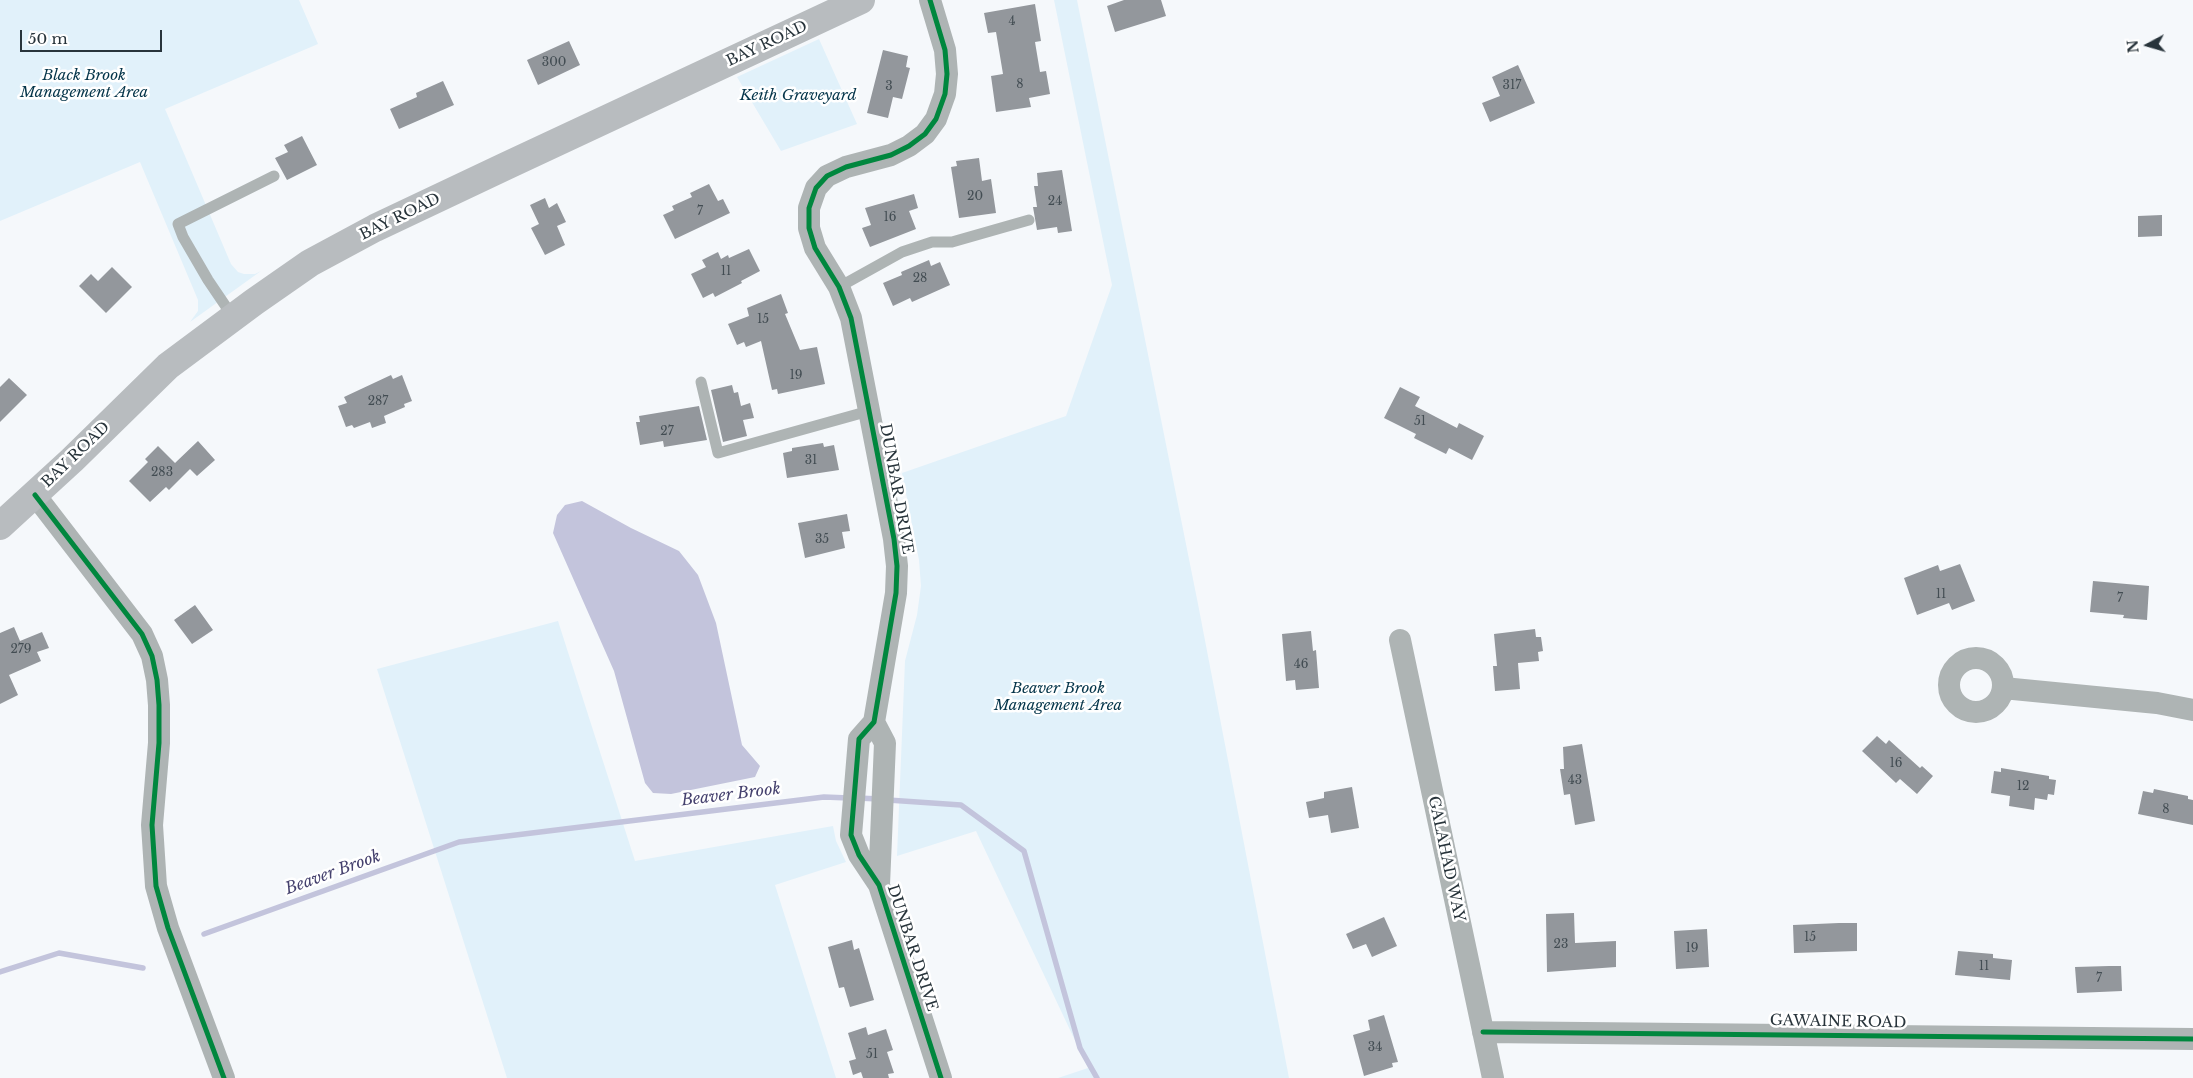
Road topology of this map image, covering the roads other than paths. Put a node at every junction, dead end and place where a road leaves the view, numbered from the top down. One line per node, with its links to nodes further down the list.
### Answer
1 (861, 0): 6 (main road, BAY ROAD)
2 (930, 0): 5 (street, DUNBAR DRIVE)
3 (274, 176): 6 (lane)
4 (1029, 220): 5 (lane)
5 (839, 287): 8 (street, DUNBAR DRIVE)
6 (233, 317): 9 (main road, BAY ROAD)
7 (702, 382): 8 (lane)
8 (869, 411): 14 (street, DUNBAR DRIVE)
9 (35, 495): 10 (main road, BAY ROAD); 18 (street)
10 (0, 526)
11 (1400, 640): 16 (street, GALAHAD WAY)
12 (2003, 688): 13 (street)
13 (2193, 710)
14 (874, 722): 15 (street, DUNBAR DRIVE); 15 (street, DUNBAR DRIVE)
15 (879, 885): 19 (street, DUNBAR DRIVE)
16 (1483, 1032): 17 (street, GAWAINE ROAD); 20 (street, GALAHAD WAY)
17 (2193, 1039)
18 (224, 1078)
19 (941, 1078)
20 (1493, 1078)

